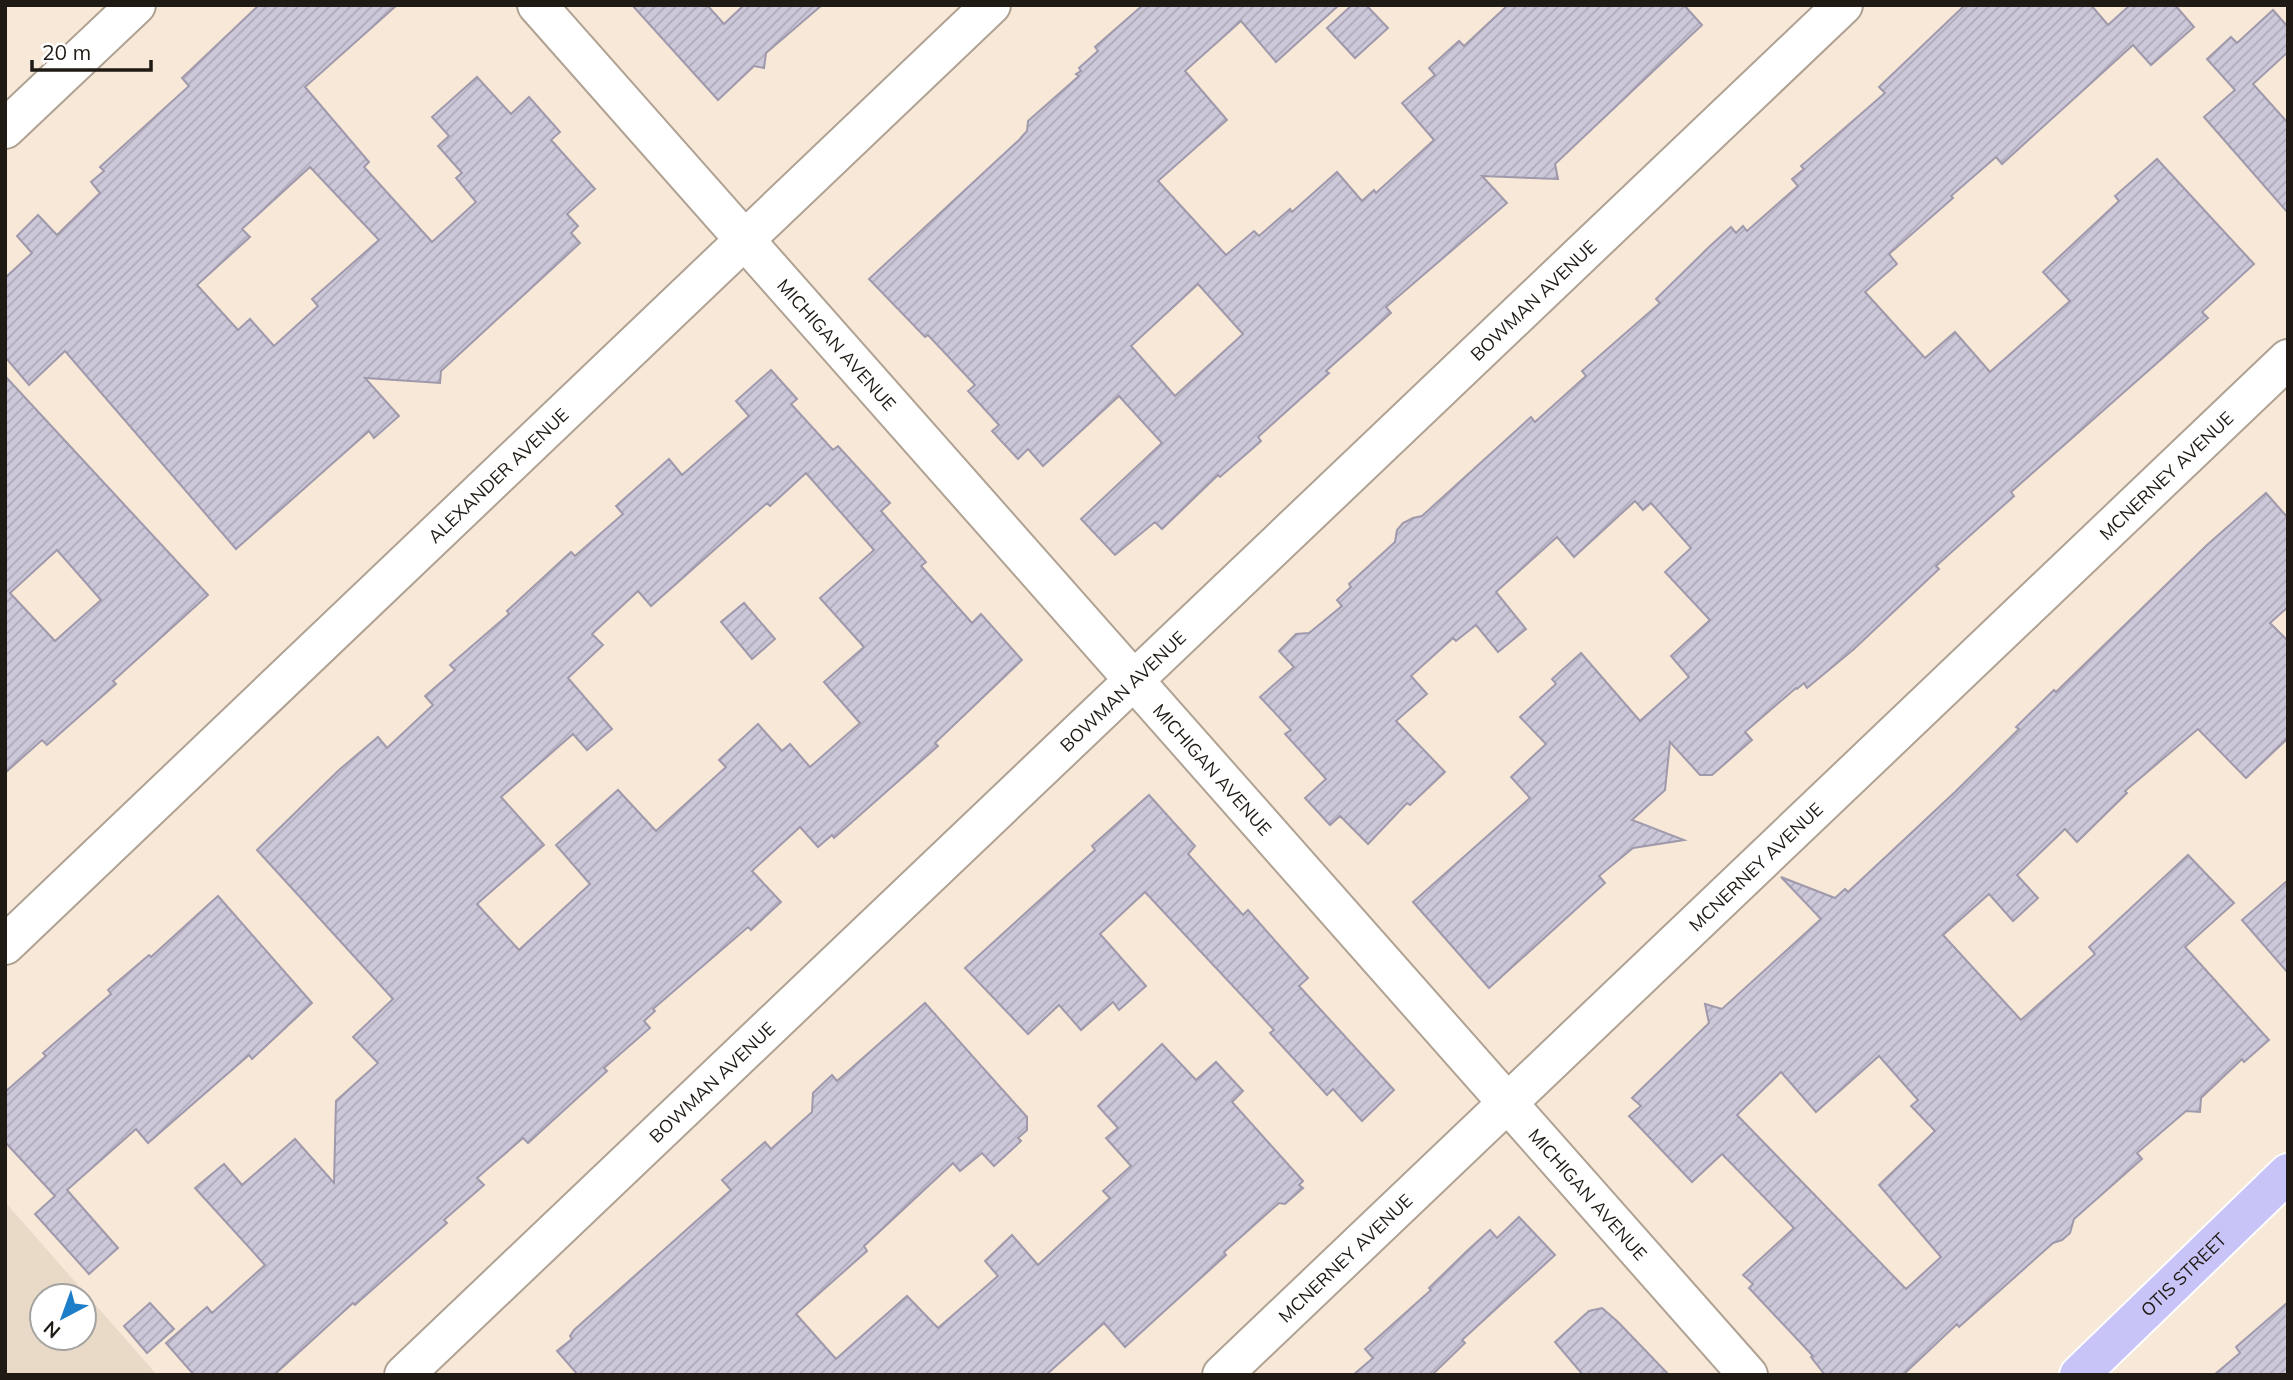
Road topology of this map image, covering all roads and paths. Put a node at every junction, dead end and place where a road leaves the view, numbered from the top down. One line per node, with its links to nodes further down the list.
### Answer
1 (136, 5): 5 (street)
2 (537, 5): 6 (street, MICHIGAN AVENUE)
3 (991, 5): 6 (street, ALEXANDER AVENUE)
4 (1843, 5): 8 (street, BOWMAN AVENUE)
5 (5, 129)
6 (745, 240): 8 (street, MICHIGAN AVENUE); 9 (street, ALEXANDER AVENUE)
7 (2288, 359): 10 (street, MCNERNEY AVENUE)
8 (1134, 680): 10 (street, MICHIGAN AVENUE); 12 (street, BOWMAN AVENUE)
9 (5, 945)
10 (1508, 1102): 13 (street, MCNERNEY AVENUE); 14 (street, MICHIGAN AVENUE)
11 (2288, 1173): 15 (main road, OTIS STREET)
12 (404, 1375)
13 (1222, 1375)
14 (1748, 1375)
15 (2079, 1375)

